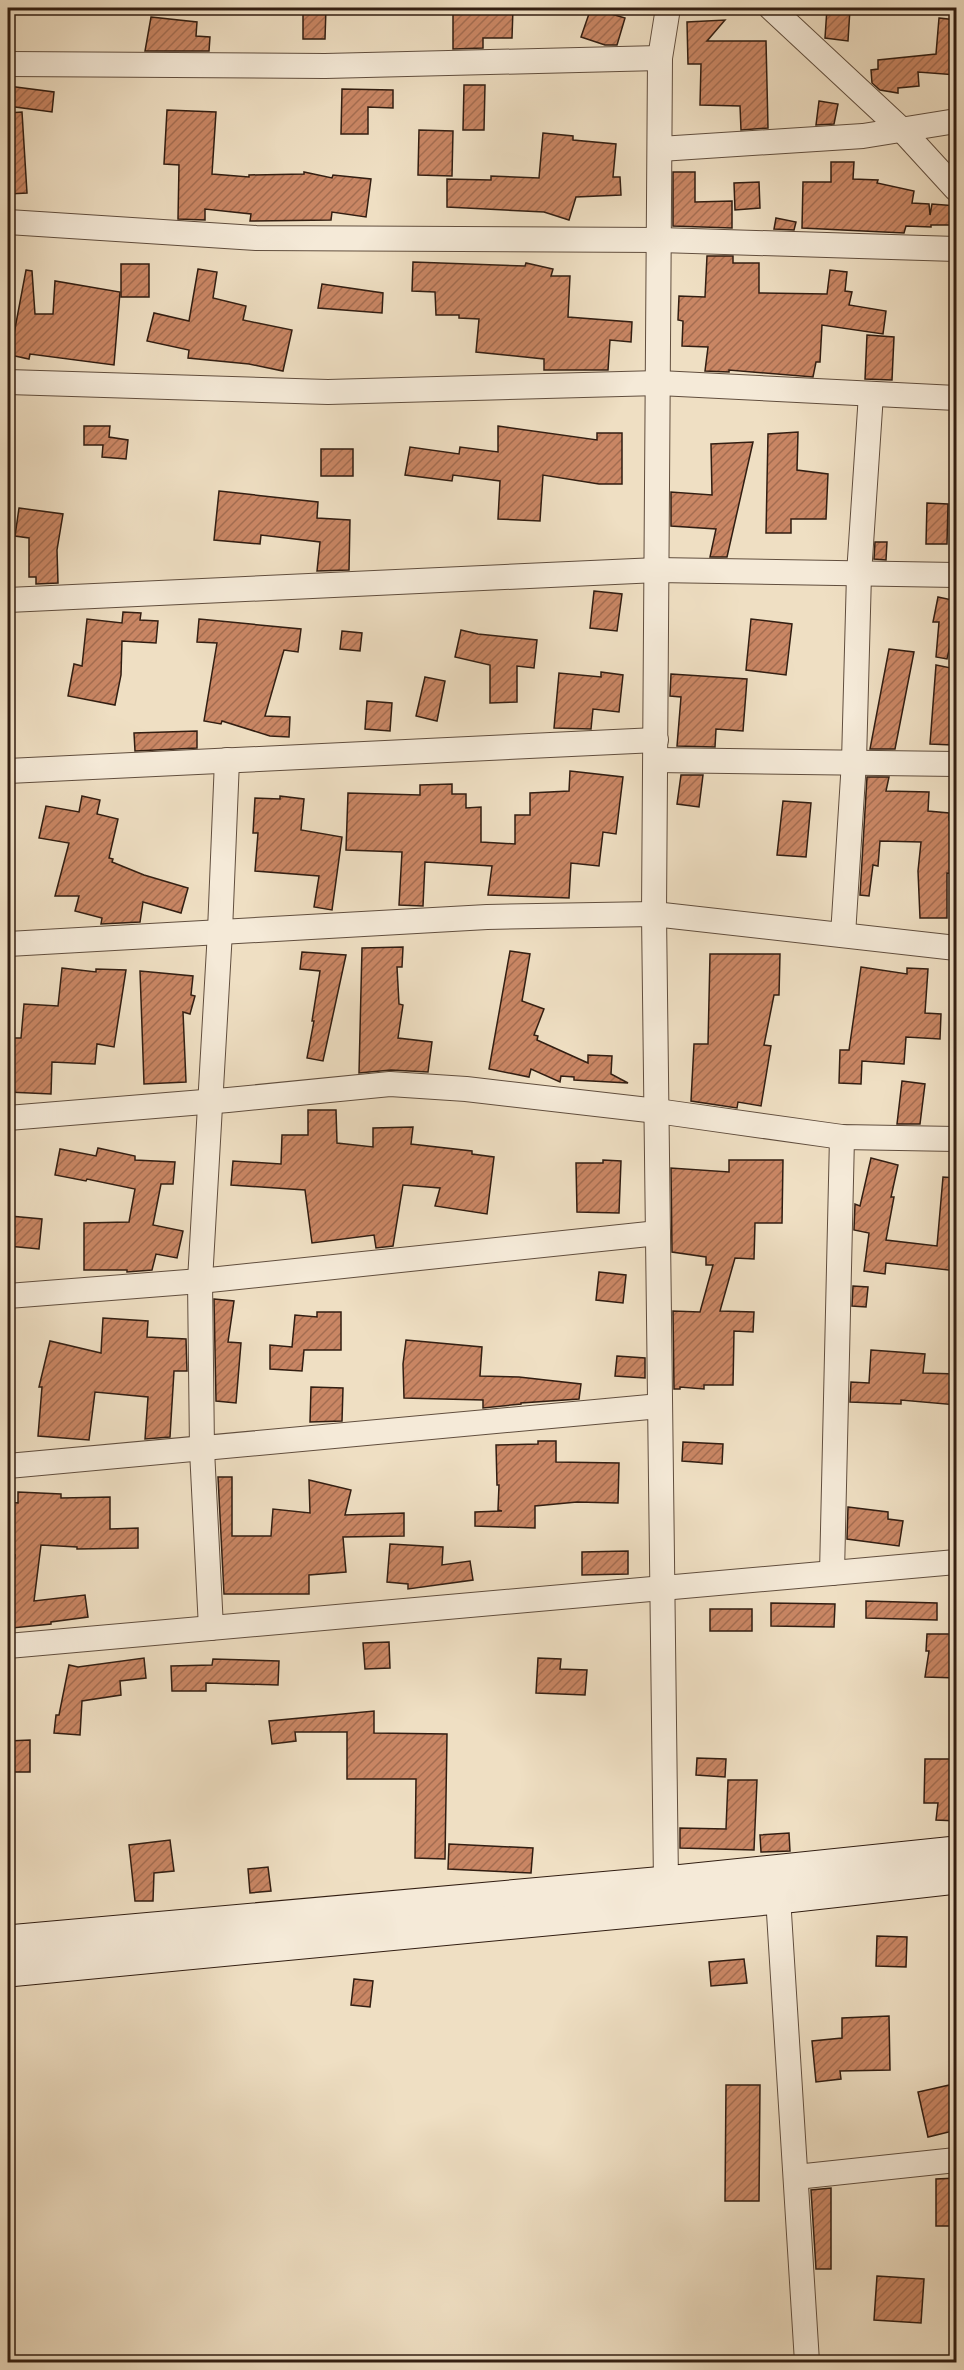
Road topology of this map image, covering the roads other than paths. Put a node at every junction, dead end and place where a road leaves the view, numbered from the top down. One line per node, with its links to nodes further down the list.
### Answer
1 (668, 8): 3 (street)
2 (771, 8): 6 (street)
3 (660, 58): 4 (street); 7 (street)
4 (8, 64)
5 (957, 121): 6 (street)
6 (902, 130): 7 (street); 8 (street)
7 (660, 149): 10 (street)
8 (957, 189)
9 (8, 222): 10 (street)
10 (660, 240): 11 (street); 13 (street)
11 (957, 249)
12 (8, 382): 13 (street)
13 (658, 383): 14 (street); 16 (street)
14 (870, 394): 15 (street); 17 (street)
15 (957, 398)
16 (657, 570): 17 (street); 19 (street); 20 (street)
17 (859, 574): 18 (street); 22 (street)
18 (957, 575)
19 (8, 600)
20 (656, 750): 21 (street); 22 (street); 25 (street)
21 (227, 760): 24 (street); 26 (street)
22 (854, 761): 23 (street); 27 (street)
23 (957, 764)
24 (8, 771)
25 (654, 914): 26 (street); 27 (street); 31 (street)
26 (220, 931): 28 (street); 30 (street)
27 (843, 935): 29 (street)
28 (8, 944)
29 (957, 948)
30 (211, 1102): 31 (street); 32 (street); 36 (street)
31 (657, 1111): 33 (street); 35 (street)
32 (8, 1118)
33 (842, 1137): 34 (street); 42 (street)
34 (957, 1139)
35 (658, 1233): 36 (street); 38 (street)
36 (200, 1281): 37 (street); 39 (street)
37 (8, 1296)
38 (660, 1406): 39 (street); 43 (street)
39 (202, 1450): 40 (street); 44 (street)
40 (8, 1466)
41 (957, 1562): 42 (street)
42 (831, 1573): 43 (street)
43 (662, 1588): 44 (street); 48 (street)
44 (211, 1628): 45 (street)
45 (8, 1646)
46 (957, 1853): 48 (main road)
47 (957, 1877): 49 (main road)
48 (666, 1883): 50 (main road)
49 (778, 1897): 51 (main road); 53 (street)
50 (8, 1942)
51 (8, 1970)
52 (957, 2160): 53 (street)
53 (796, 2177): 54 (street)
54 (807, 2362)

